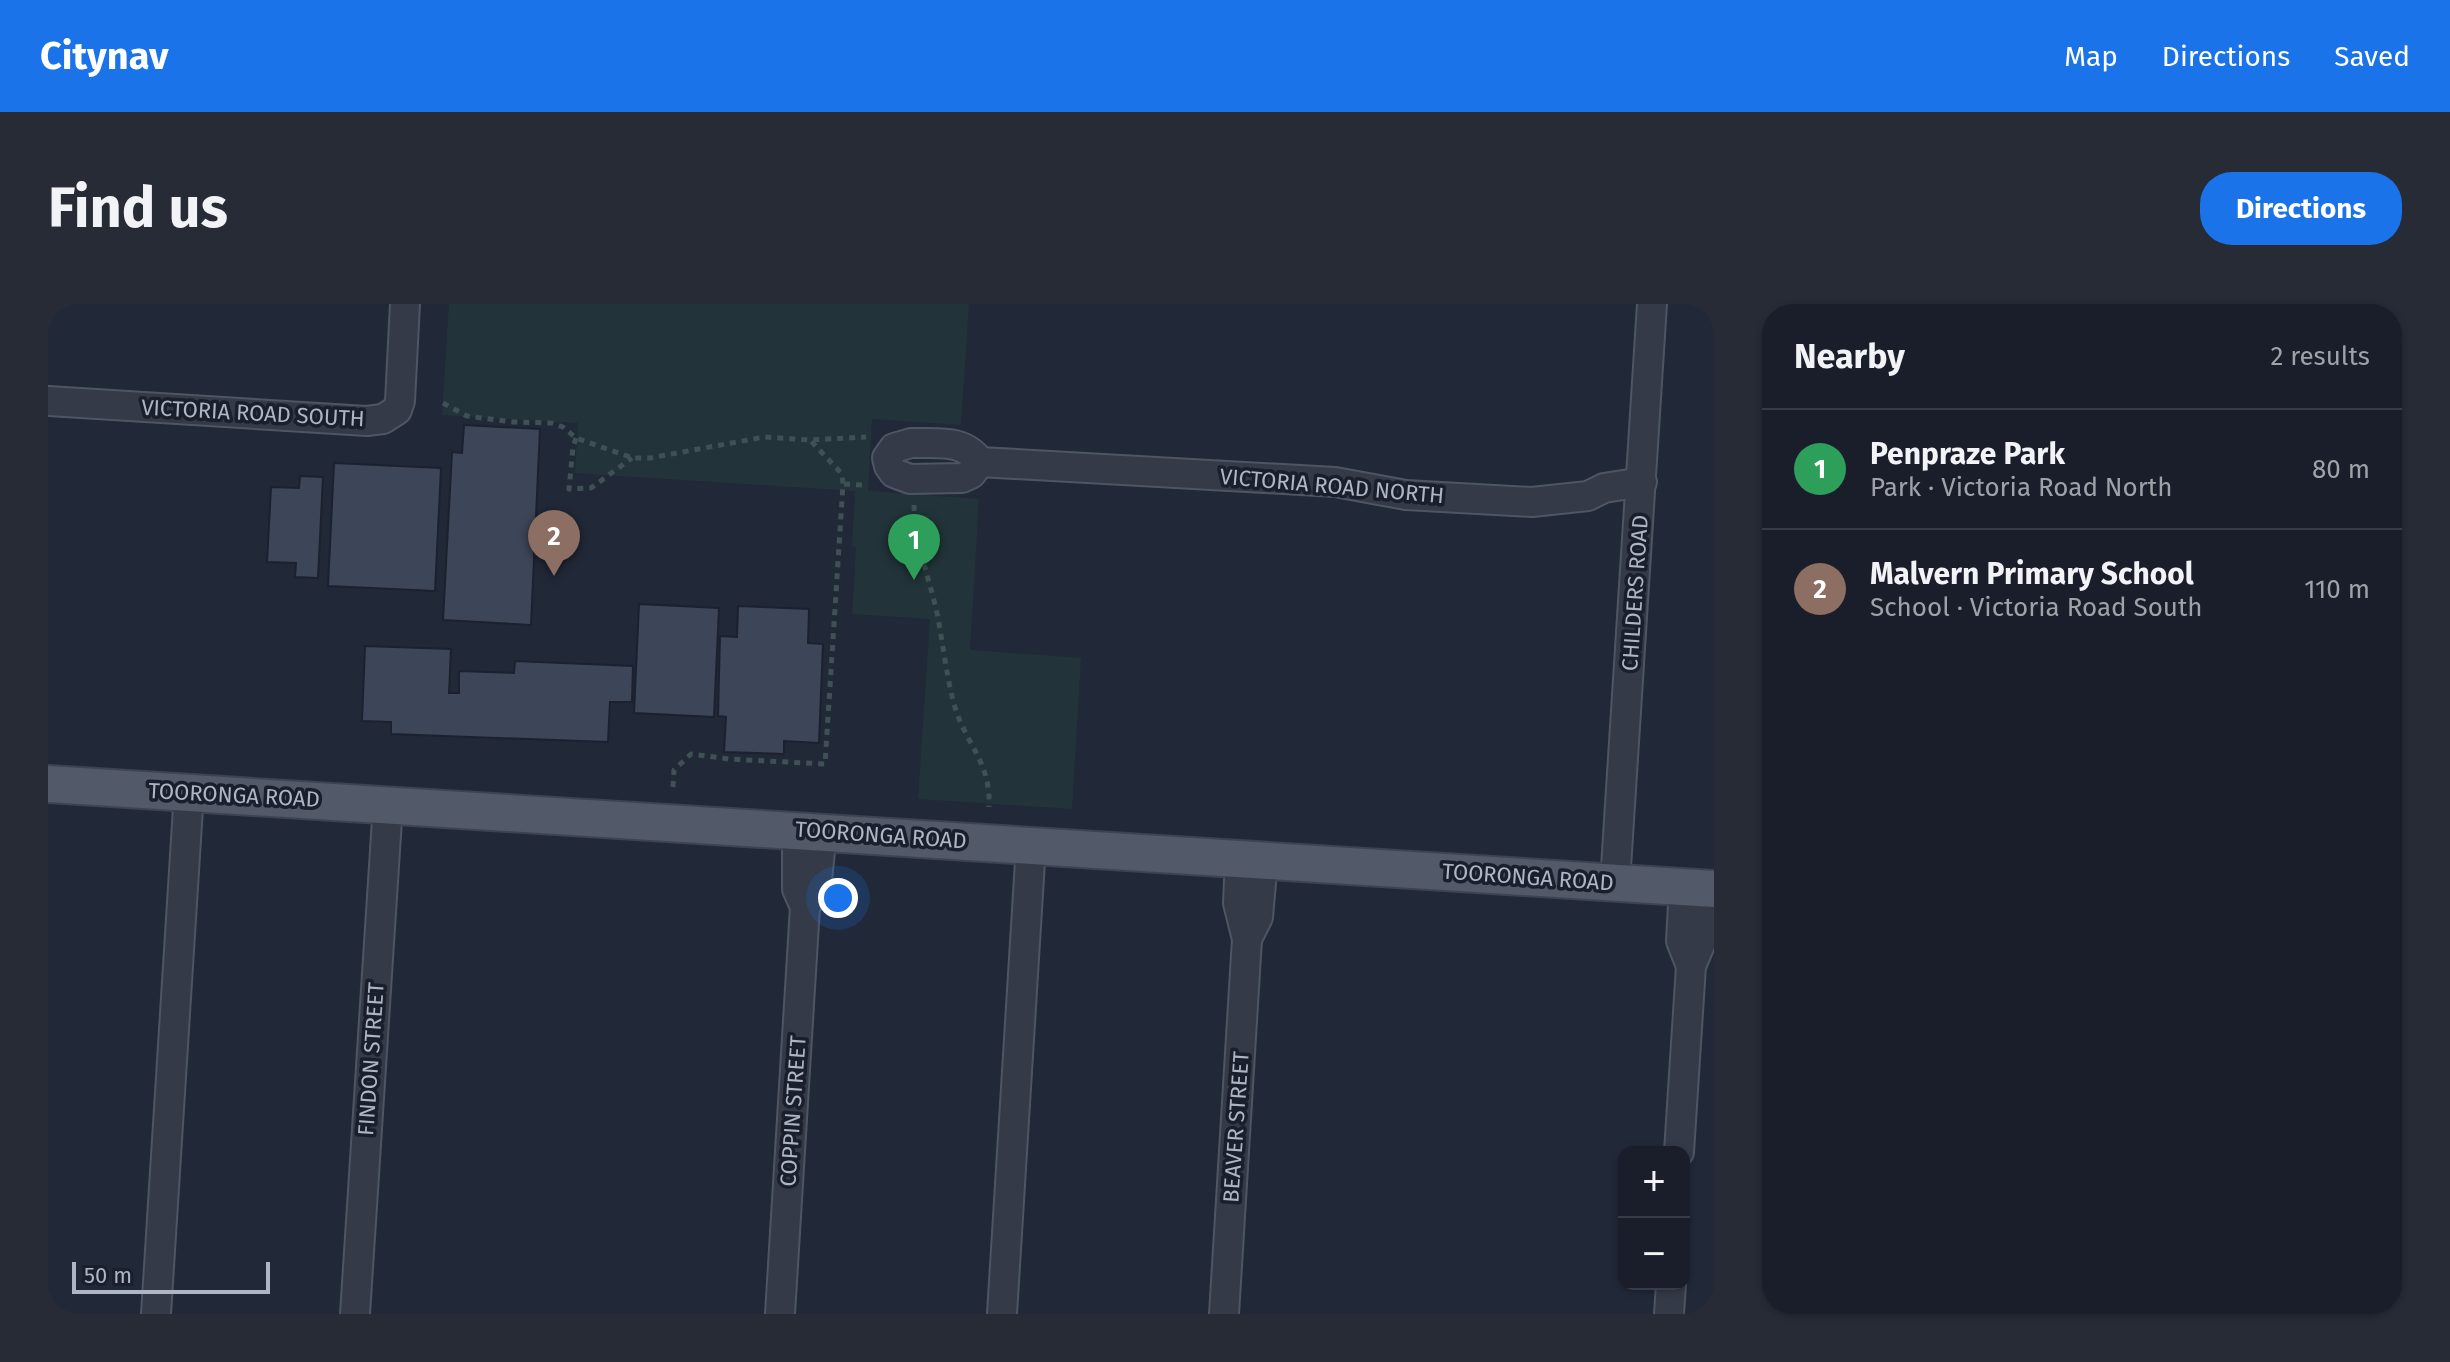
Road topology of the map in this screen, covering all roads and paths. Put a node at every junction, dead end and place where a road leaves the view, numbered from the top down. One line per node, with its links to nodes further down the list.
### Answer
1 (405, 304): 3 (street, VICTORIA ROAD SOUTH)
2 (1652, 304): 10 (street, CHILDERS ROAD)
3 (48, 401)
4 (443, 403): 6 (path)
5 (866, 437): 7 (path)
6 (576, 438): 8 (path); 8 (path)
7 (810, 440): 8 (path); 11 (path)
8 (633, 458)
9 (980, 462): 13 (street, VICTORIA ROAD NORTH)
10 (1642, 482): 13 (street, VICTORIA ROAD NORTH); 15 (street, CHILDERS ROAD)
11 (843, 484): 12 (path); 17 (path)
12 (863, 485)
13 (1588, 496): 15 (street, VICTORIA ROAD NORTH)
14 (914, 512): 20 (path)
15 (1640, 515): 24 (street, CHILDERS ROAD)
16 (48, 784): 18 (main road, TOORONGA ROAD)
17 (673, 787)
18 (189, 792): 19 (main road, TOORONGA ROAD); 28 (street)
19 (388, 804): 21 (main road, TOORONGA ROAD); 29 (street, FINDON STREET)
20 (989, 807)
21 (809, 831): 22 (main road, TOORONGA ROAD); 30 (street, COPPIN STREET)
22 (1031, 845): 23 (main road, TOORONGA ROAD); 31 (street)
23 (1252, 859): 24 (main road, TOORONGA ROAD); 32 (street, BEAVER STREET)
24 (1615, 883): 25 (main road, TOORONGA ROAD)
25 (1702, 888): 26 (street)
26 (1679, 1146)
27 (1671, 1290): 33 (street)
28 (156, 1314)
29 (355, 1314)
30 (780, 1314)
31 (1002, 1314)
32 (1224, 1314)
33 (1669, 1314)

